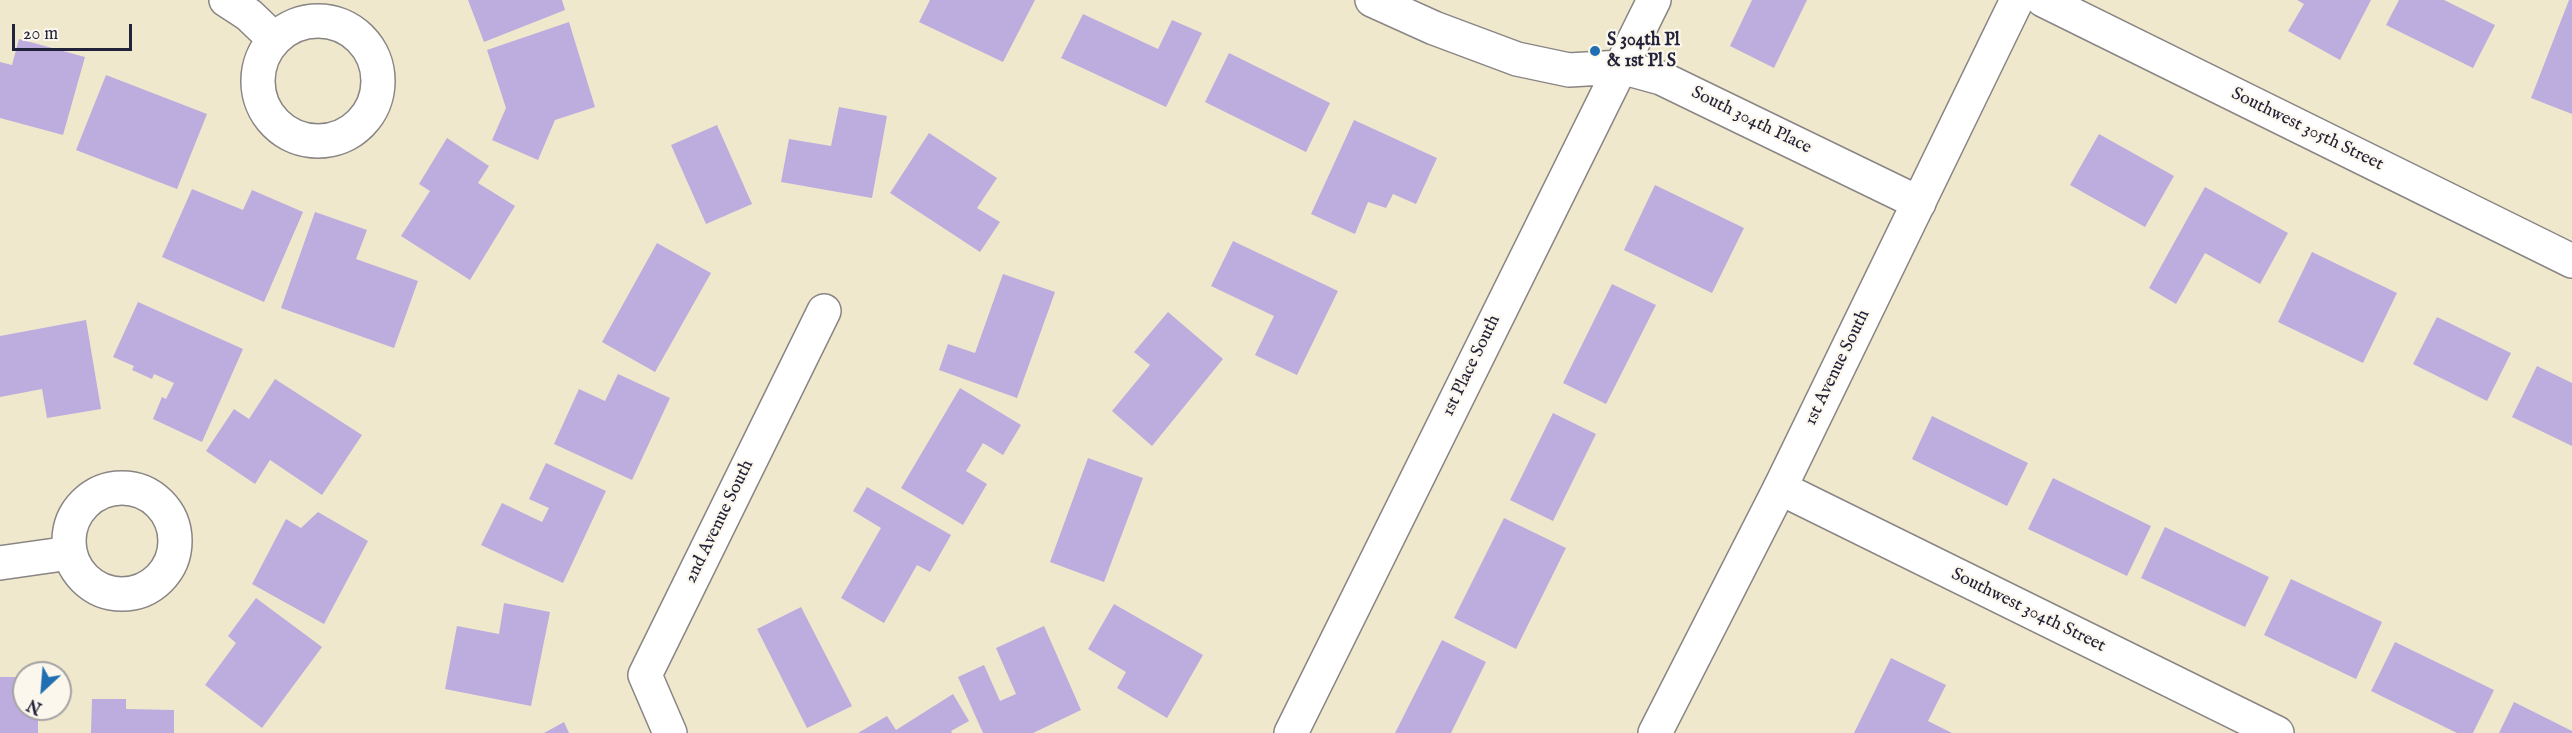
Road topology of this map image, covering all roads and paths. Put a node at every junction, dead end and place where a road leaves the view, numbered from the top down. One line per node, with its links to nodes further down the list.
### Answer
1 (226, 0): 6 (street)
2 (1372, 0): 7 (street, South 304th Place)
3 (1654, 0): 7 (street, 1st Place South)
4 (2017, 0): 8 (street, 1st Avenue South)
5 (2043, 0): 9 (street, Southwest 305th Street)
6 (274, 39)
7 (1621, 68): 8 (street, South 304th Place); 15 (street, 1st Place South)
8 (1919, 203): 11 (street, 1st Avenue South)
9 (2572, 261)
10 (824, 311): 14 (street, 2nd Avenue South)
11 (1780, 488): 16 (street, 1st Avenue South); 17 (street, Southwest 304th Street)
12 (70, 553): 13 (street)
13 (0, 563)
14 (670, 733)
15 (1291, 733)
16 (1655, 733)
17 (2277, 733)

